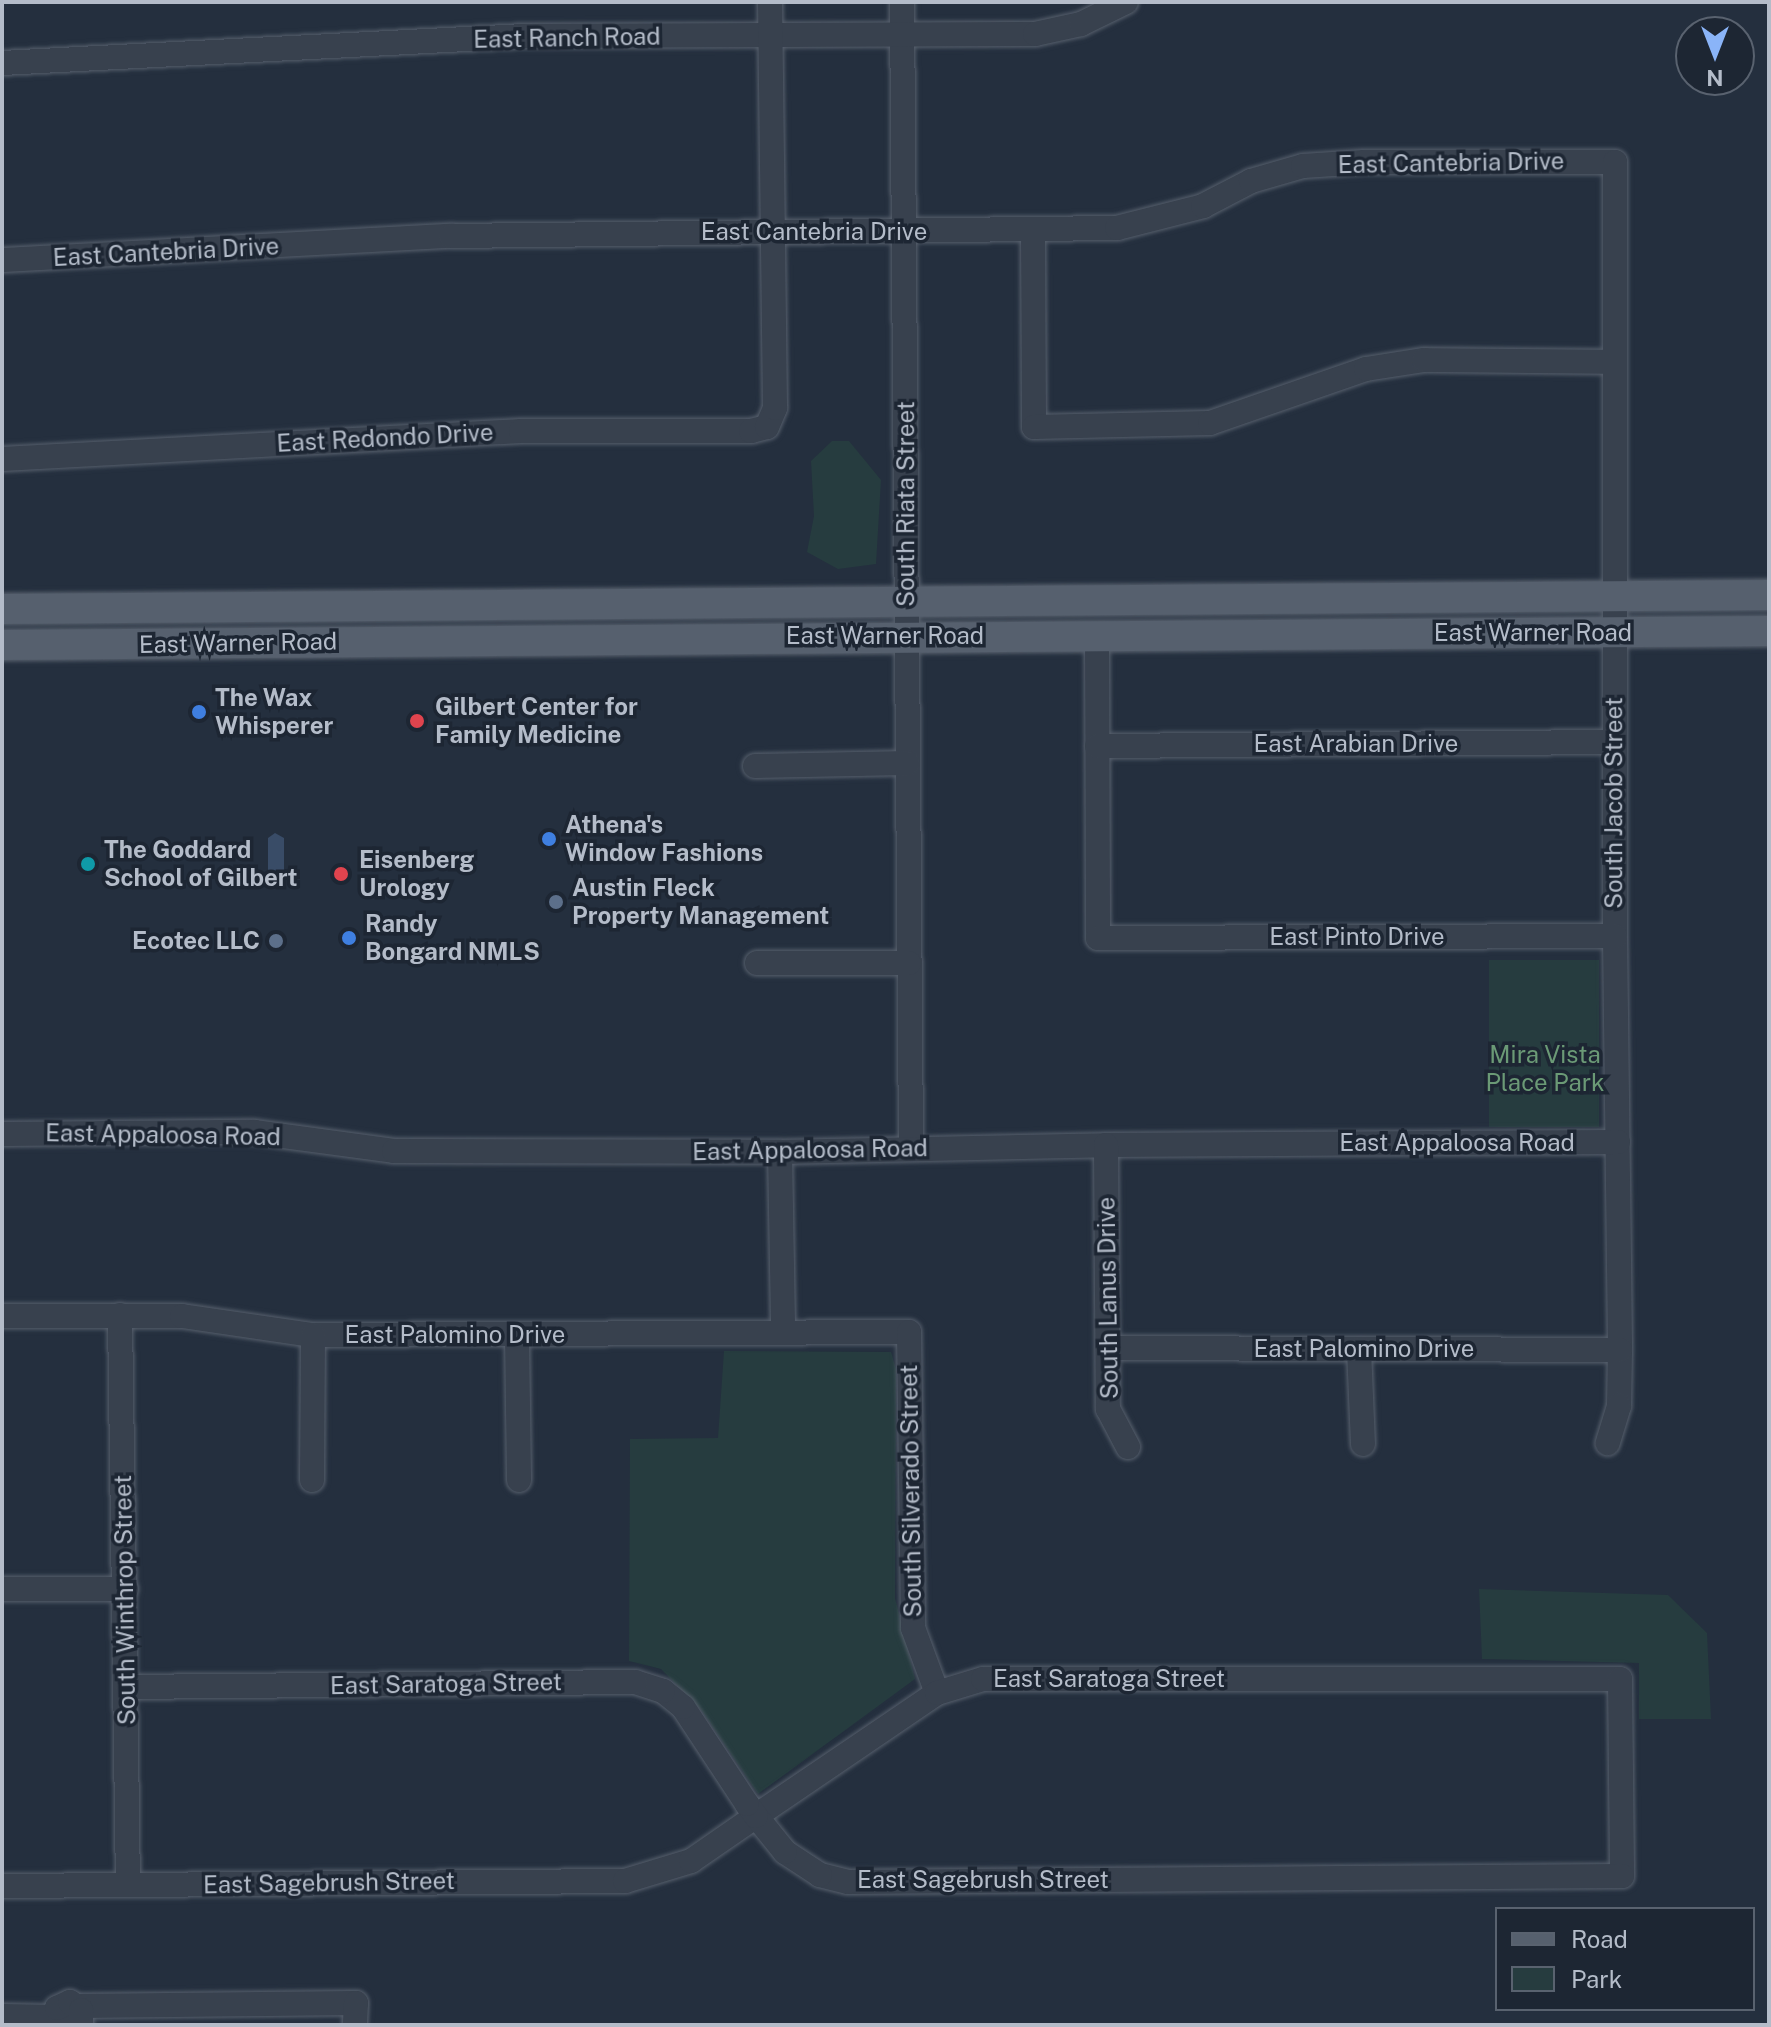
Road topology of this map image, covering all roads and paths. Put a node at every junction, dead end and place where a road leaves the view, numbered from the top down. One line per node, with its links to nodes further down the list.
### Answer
1 (770, 2): 5 (street)
2 (902, 2): 4 (street, South Riata Street)
3 (1126, 2): 4 (street, East Ranch Road)
4 (902, 34): 5 (street, East Ranch Road); 9 (street, South Riata Street)
5 (769, 36): 6 (street, East Ranch Road); 10 (street)
6 (2, 63)
7 (1615, 162): 8 (street, East Cantebria Drive); 12 (street, South Jacob Street)
8 (1033, 231): 9 (street, East Cantebria Drive); 12 (street)
9 (904, 232): 10 (street, East Cantebria Drive); 16 (street, South Riata Street)
10 (775, 233): 11 (street, East Cantebria Drive); 13 (street, East Redondo Drive)
11 (2, 260)
12 (1613, 362): 15 (street, South Jacob Street)
13 (2, 459)
14 (1769, 595): 15 (main road, East Warner Road)
15 (1614, 597): 16 (main road, East Warner Road); 20 (street, South Jacob Street)
16 (906, 601): 17 (main road, East Warner Road); 22 (street, South Riata Street)
17 (269, 606): 18 (main road, East Warner Road); 23 (main road)
18 (2, 609)
19 (1769, 631): 20 (main road, East Warner Road)
20 (1614, 632): 21 (main road, East Warner Road); 25 (street, South Jacob Street)
21 (1097, 635): 22 (main road, East Warner Road); 26 (street)
22 (906, 636): 23 (main road, East Warner Road); 27 (street, South Riata Street)
23 (269, 642): 24 (main road, East Warner Road)
24 (2, 645)
25 (1614, 742): 26 (street, East Arabian Drive); 29 (street, South Jacob Street)
26 (1097, 746): 29 (street, East Pinto Drive)
27 (908, 763): 28 (street); 31 (street, South Riata Street)
28 (755, 766)
29 (1615, 936): 33 (street, South Jacob Street)
30 (757, 963): 31 (street)
31 (909, 963): 35 (street, South Riata Street)
32 (2, 1134): 36 (street, East Appaloosa Road)
33 (1618, 1142): 34 (street, East Appaloosa Road); 45 (street, South Jacob Street)
34 (1106, 1145): 35 (street, East Appaloosa Road); 43 (street, South Lanus Drive)
35 (911, 1149): 36 (street, East Appaloosa Road)
36 (780, 1152): 39 (street)
37 (120, 1315): 38 (street, East Palomino Drive); 41 (street, East Palomino Drive); 52 (street, South Winthrop Street)
38 (2, 1316)
39 (783, 1332): 40 (street, East Palomino Drive); 42 (street, East Palomino Drive)
40 (909, 1332): 54 (street, South Silverado Street)
41 (313, 1335): 42 (street, East Palomino Drive); 49 (street)
42 (517, 1336): 50 (street)
43 (1108, 1348): 44 (street, East Palomino Drive); 48 (street, South Lanus Drive)
44 (1359, 1349): 45 (street, East Palomino Drive); 47 (street)
45 (1620, 1350): 46 (street, South Jacob Street)
46 (1608, 1443)
47 (1363, 1444)
48 (1128, 1447)
49 (312, 1480)
50 (519, 1480)
51 (2, 1589): 52 (street)
52 (126, 1589): 53 (street, South Winthrop Street)
53 (127, 1687): 55 (street, East Saratoga Street); 57 (street, South Winthrop Street)
54 (937, 1693): 55 (street, East Saratoga Street); 56 (street, East Saratoga Street)
55 (756, 1816): 56 (street, East Sagebrush Street); 57 (street, East Sagebrush Street)
56 (1622, 1876)
57 (128, 1885): 58 (street, East Sagebrush Street)
58 (2, 1886)
59 (168, 2014): 60 (street); 63 (street)
60 (222, 2014): 61 (street)
61 (356, 2014)
62 (2, 2016): 64 (street)
63 (80, 2016): 64 (street)
64 (46, 2021)

